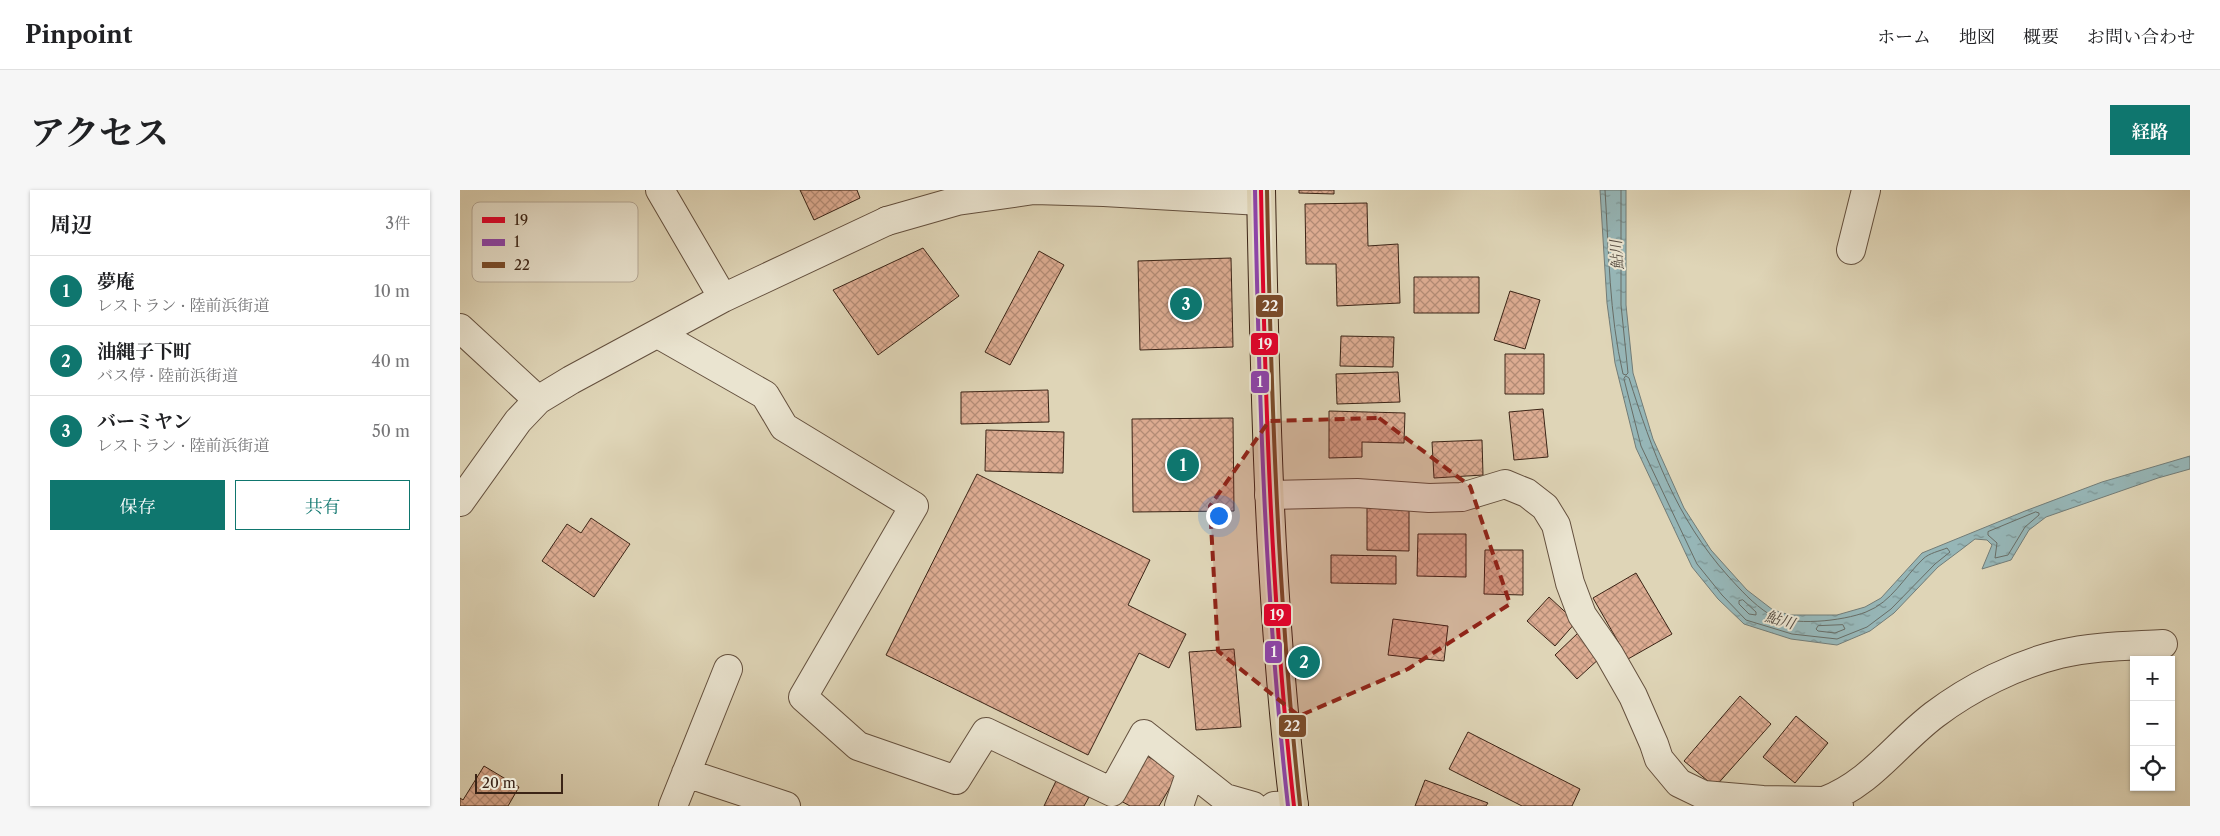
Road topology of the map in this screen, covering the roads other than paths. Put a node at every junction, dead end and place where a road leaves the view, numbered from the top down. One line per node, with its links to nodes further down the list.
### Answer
1 (660, 190): 5 (street)
2 (1866, 190): 4 (street)
3 (1261, 195): 5 (street); 9 (highway)
4 (1851, 250)
5 (723, 298): 7 (street)
6 (460, 328): 8 (street)
7 (658, 334): 8 (street); 13 (street)
8 (538, 400): 10 (street)
9 (1269, 495): 15 (street); 20 (highway)
10 (460, 502)
11 (2163, 644): 15 (street)
12 (728, 669): 14 (street)
13 (1191, 771): 18 (street); 19 (street)
14 (686, 773): 16 (street); 17 (street)
15 (1831, 804)
16 (673, 806)
17 (786, 806)
18 (1179, 806)
19 (1253, 806)
20 (1287, 806)

